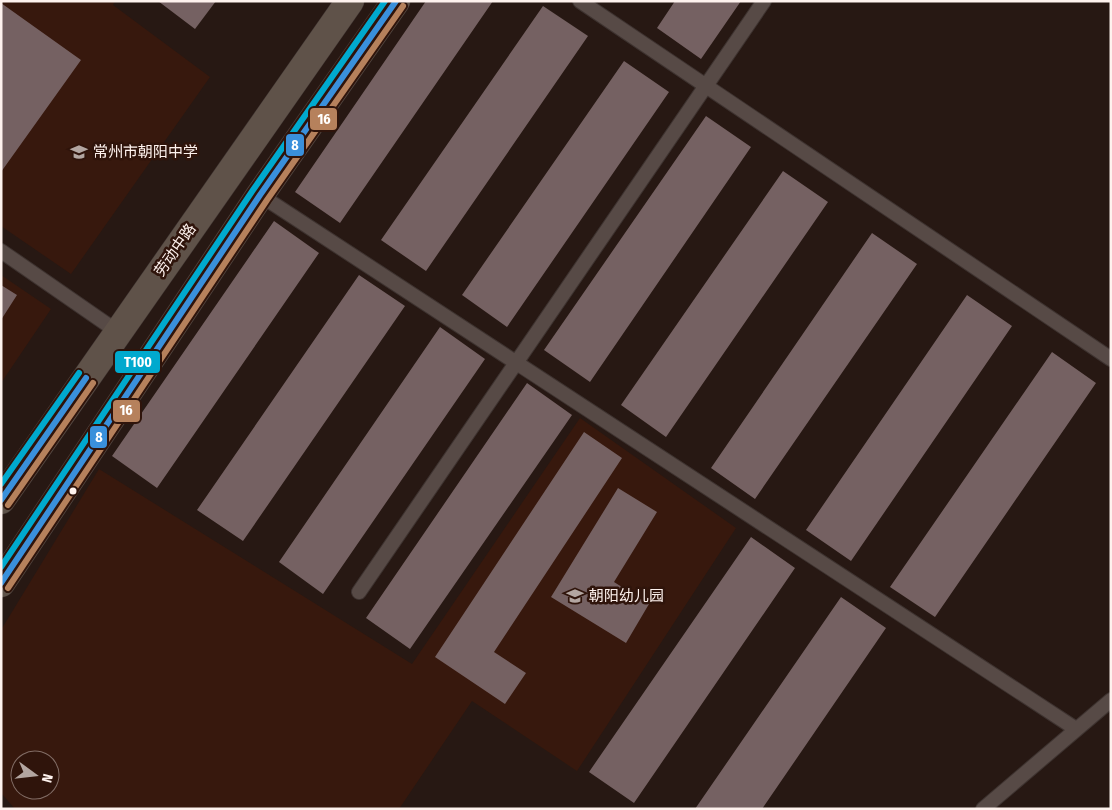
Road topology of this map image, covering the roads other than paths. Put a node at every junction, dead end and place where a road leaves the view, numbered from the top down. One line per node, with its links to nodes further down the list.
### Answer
1 (350, 1): 8 (main road, 劳动中路)
2 (396, 1): 6 (main road)
3 (580, 1): 5 (lane)
4 (764, 1): 5 (lane)
5 (706, 86): 9 (lane); 10 (lane)
6 (260, 195): 10 (lane); 12 (main road)
7 (1, 251): 8 (lane)
8 (118, 332): 11 (main road, 劳动中路)
9 (1111, 359)
10 (516, 362): 13 (lane); 15 (lane)
11 (1, 500)
12 (1, 583)
13 (359, 592)
14 (1111, 700): 15 (lane)
15 (1076, 729): 16 (lane)
16 (983, 809)

